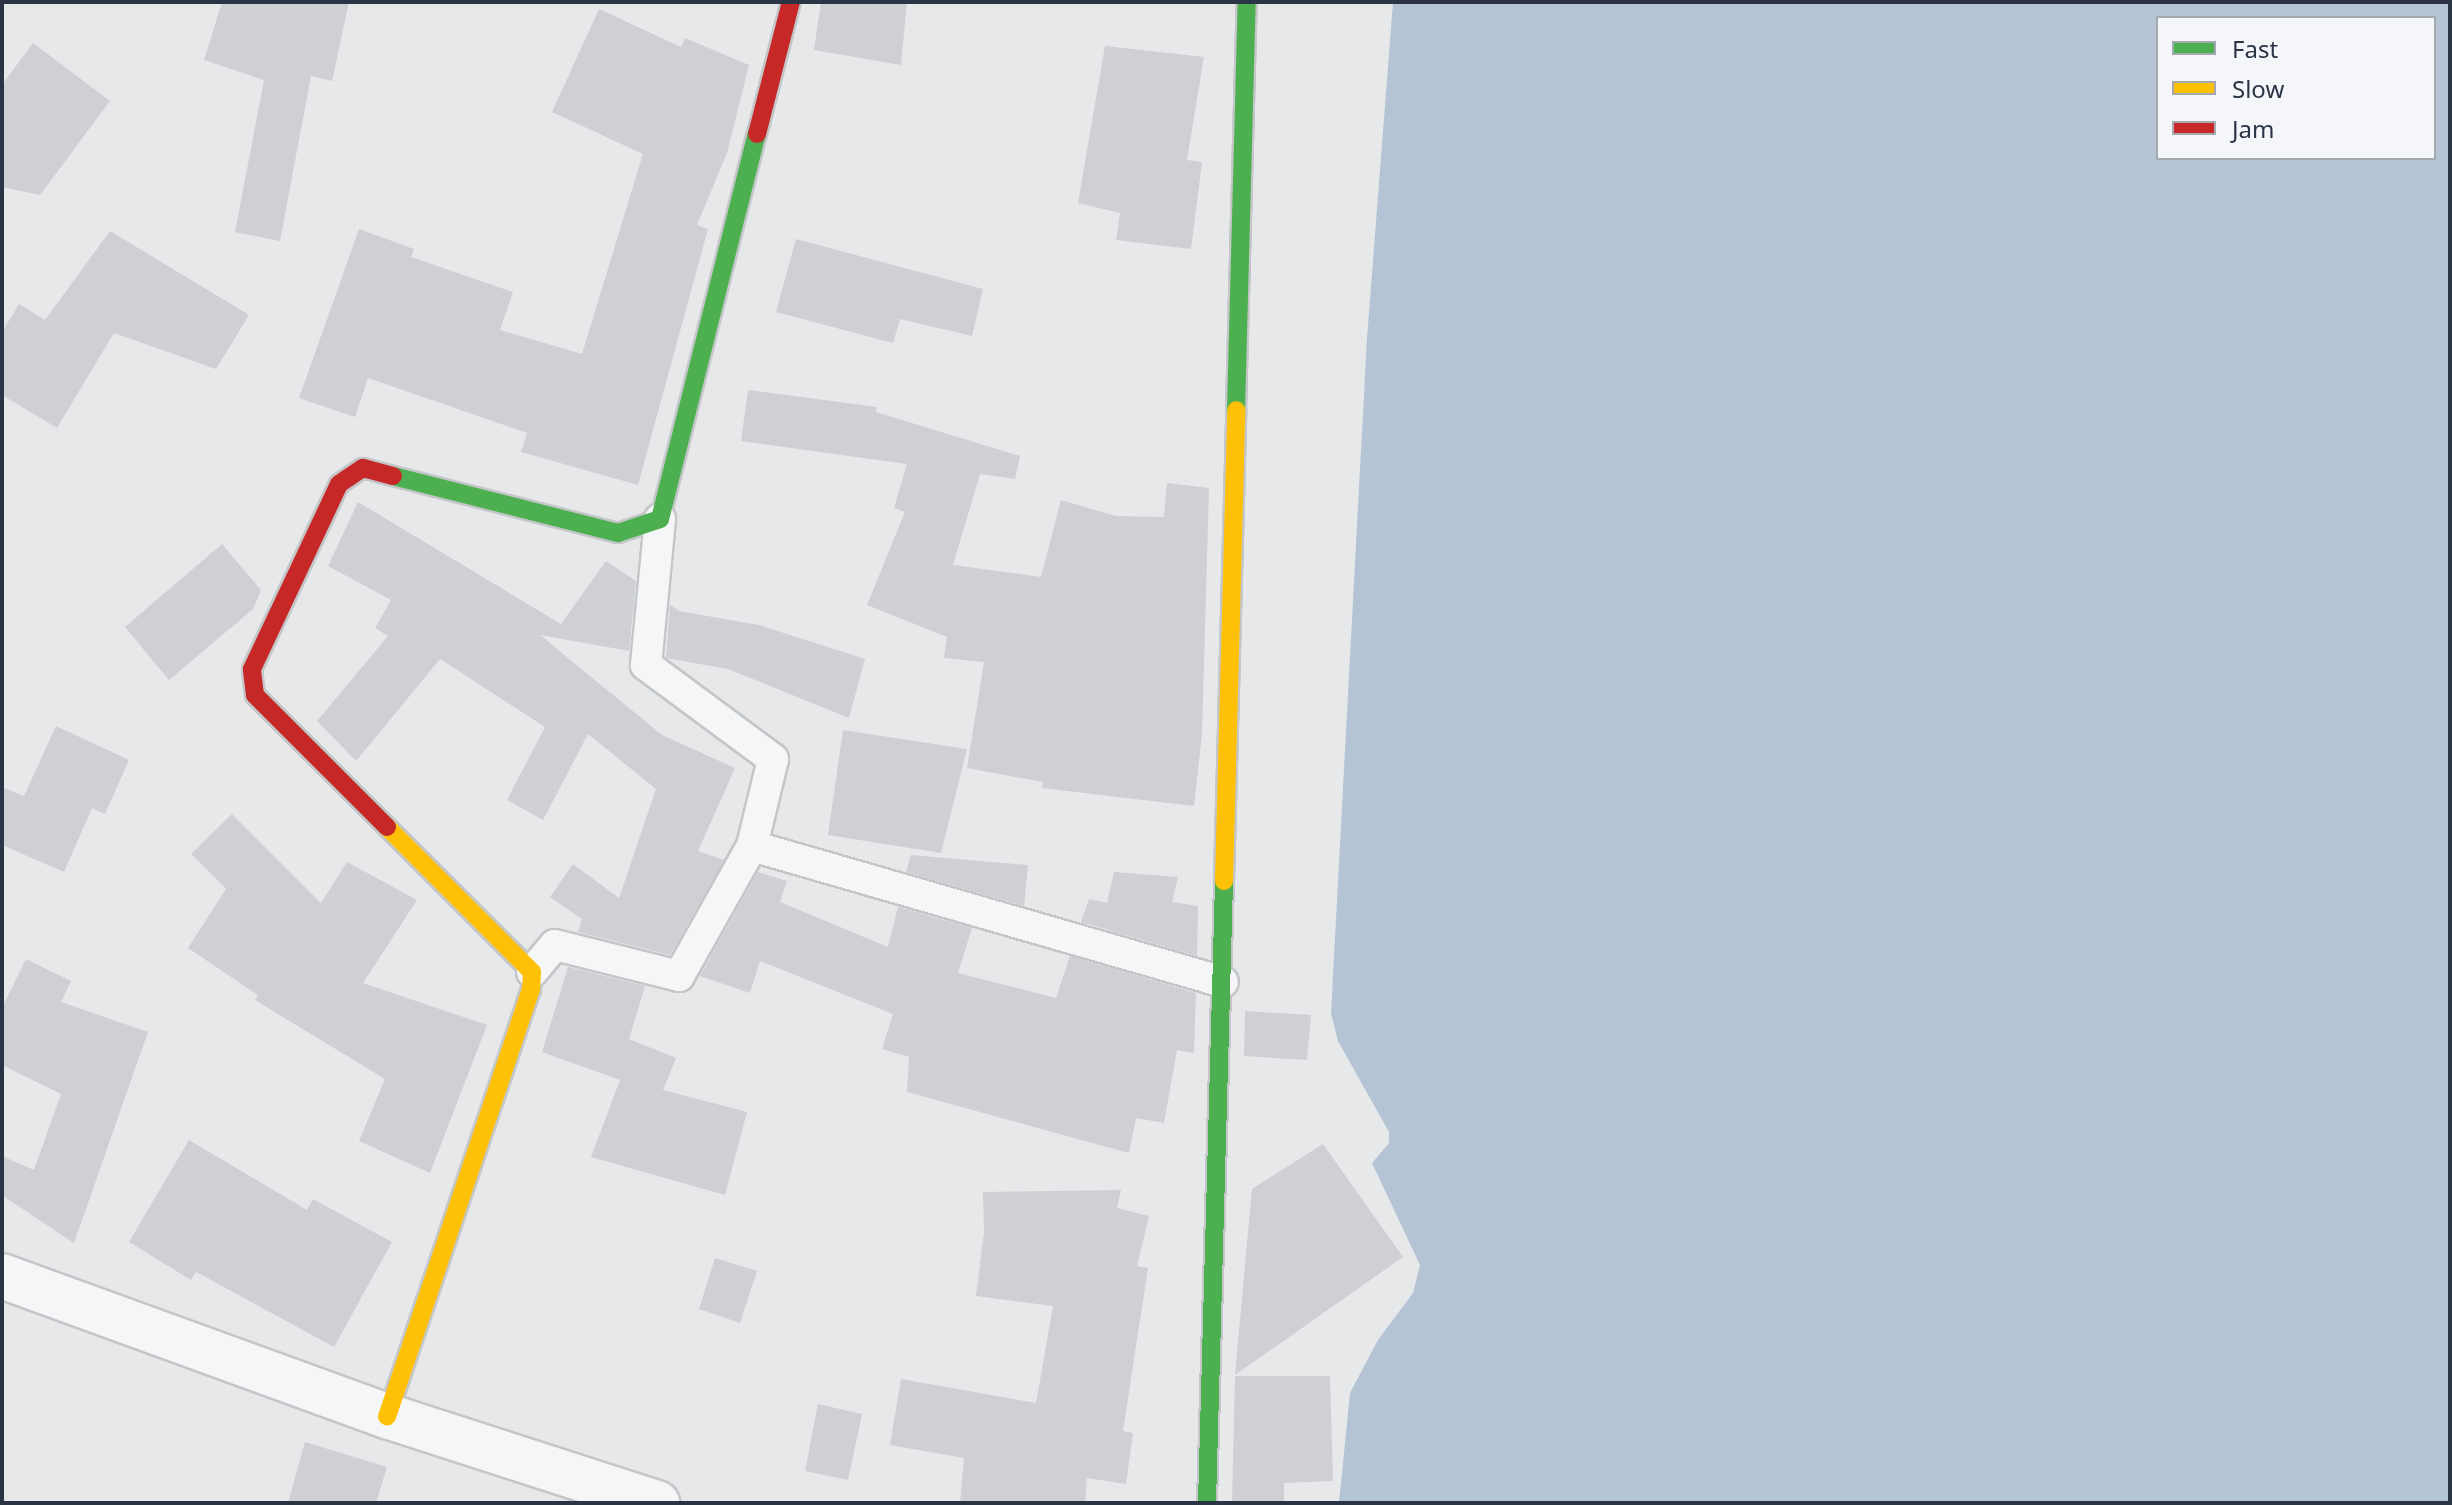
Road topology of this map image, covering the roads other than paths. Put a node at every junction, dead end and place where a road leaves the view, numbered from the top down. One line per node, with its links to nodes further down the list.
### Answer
1 (1247, 2): 6 (street)
2 (782, 4): 3 (street)
3 (660, 519): 4 (lane); 5 (street)
4 (752, 846): 5 (lane); 6 (lane)
5 (532, 972): 8 (street)
6 (1223, 982): 10 (street)
7 (2, 1276): 8 (street)
8 (387, 1416): 9 (street)
9 (657, 1503)
10 (1207, 1503)

